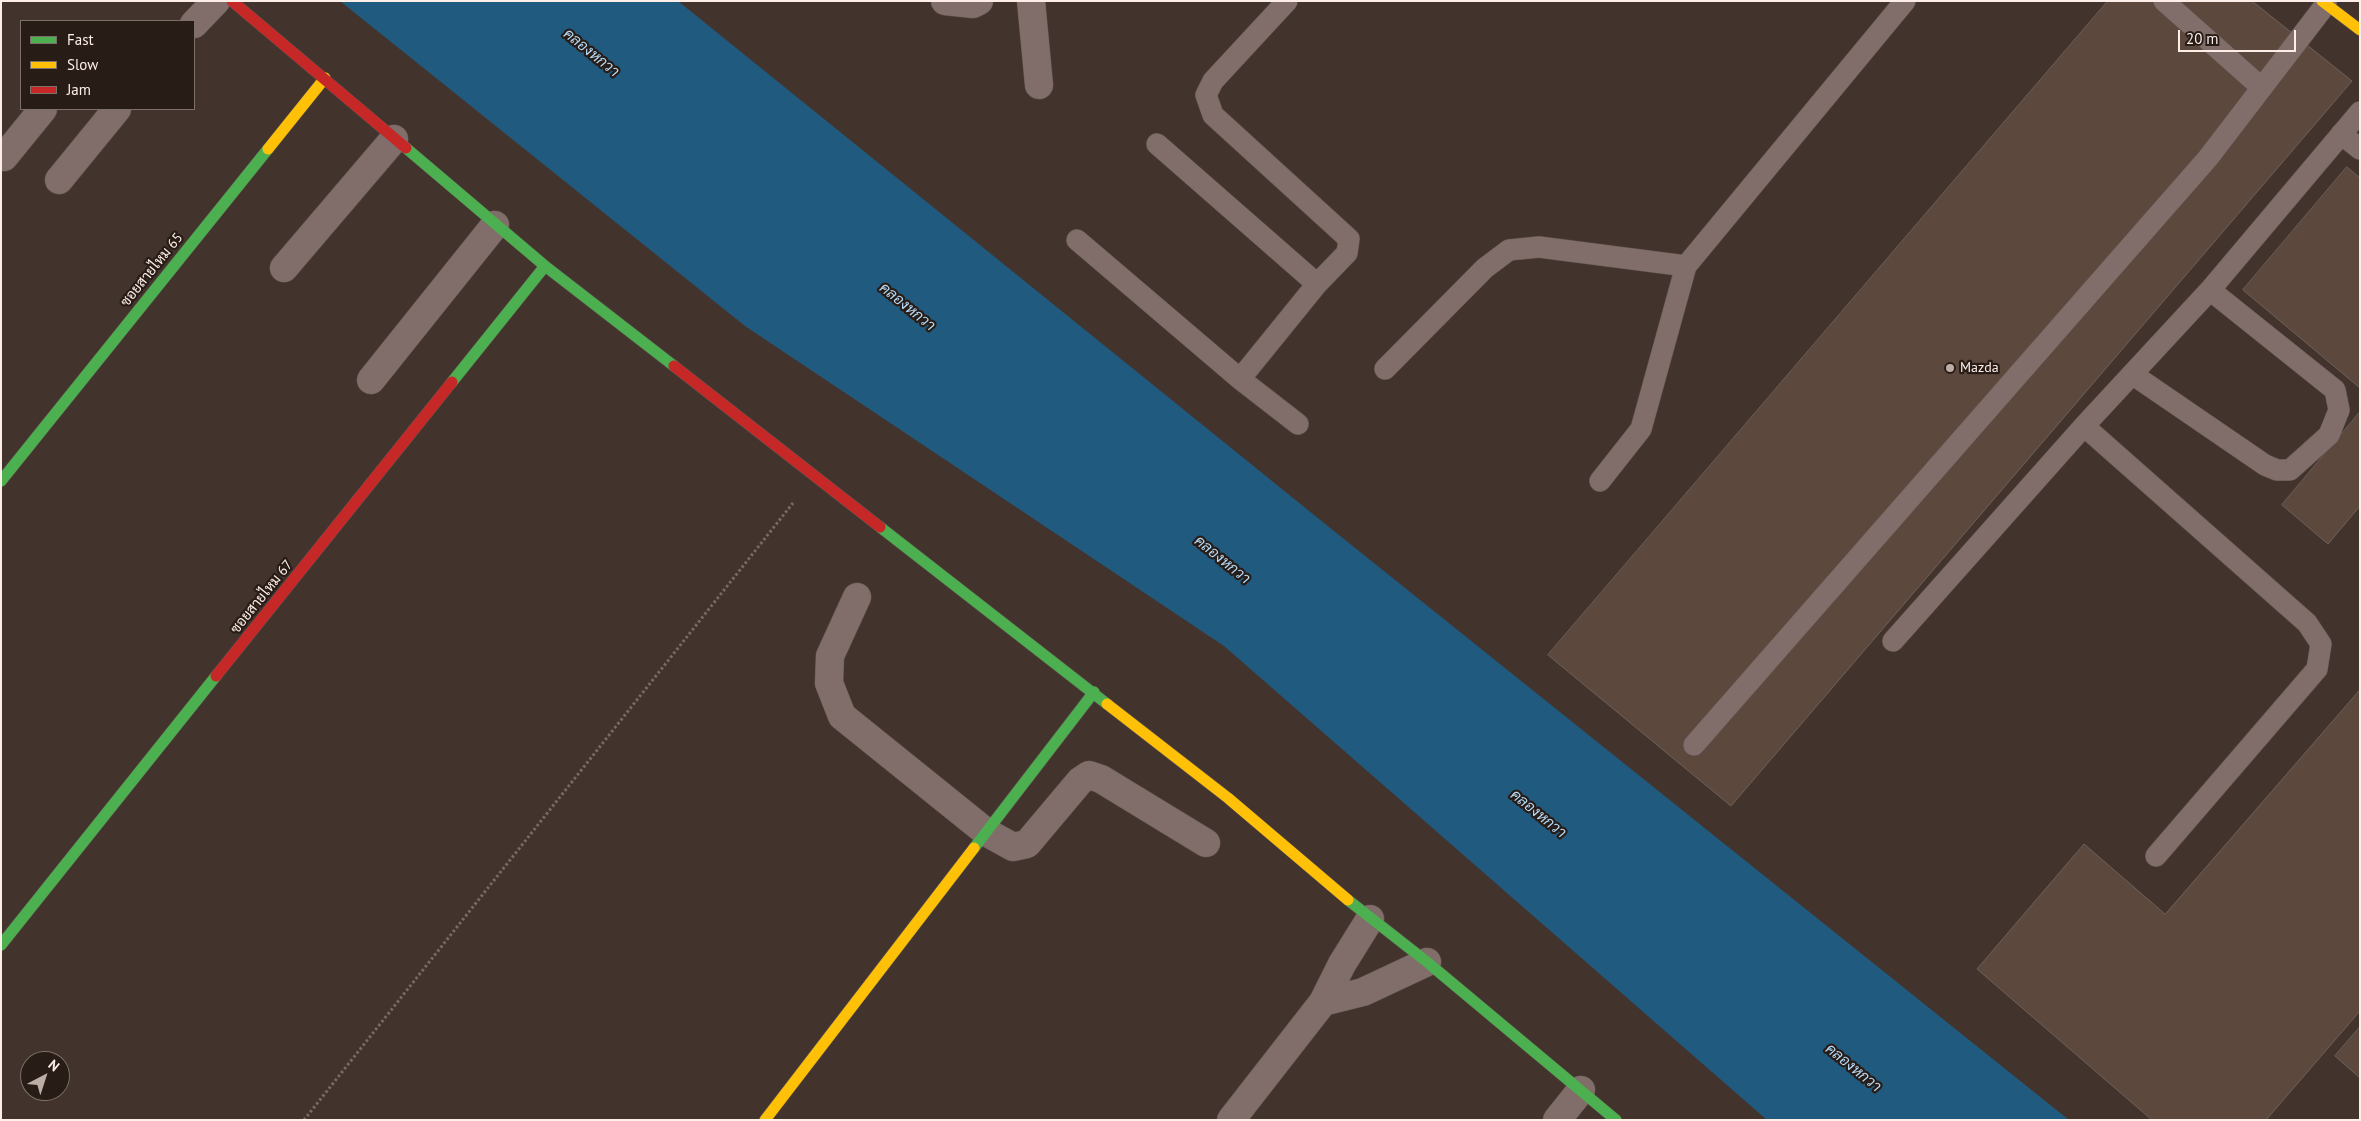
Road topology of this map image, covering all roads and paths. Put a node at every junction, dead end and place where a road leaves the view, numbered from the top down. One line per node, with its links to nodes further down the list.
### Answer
1 (216, 1): 10 (street)
2 (232, 1): 12 (street)
3 (945, 1): 4 (street)
4 (979, 1)
5 (1030, 1): 13 (street)
6 (1287, 1): 29 (lane)
7 (1905, 1): 27 (lane)
8 (2164, 1): 14 (lane)
9 (2324, 3): 11 (street); 14 (lane)
10 (195, 23)
11 (2360, 30)
12 (325, 78): 19 (street); 38 (street, ซอยสายไหม 65)
13 (1039, 85)
14 (2262, 88): 43 (lane)
15 (42, 110): 22 (street)
16 (116, 110): 23 (street)
17 (2360, 112): 18 (lane)
18 (2341, 134): 21 (lane); 30 (lane)
19 (394, 139): 24 (street); 28 (street)
20 (1157, 144): 29 (lane)
21 (2360, 149)
22 (4, 157)
23 (59, 180)
24 (496, 225): 26 (street); 34 (street)
25 (1077, 240): 33 (lane)
26 (545, 266): 37 (street); 48 (street, ซอยสายไหม 67)
27 (1686, 266): 31 (lane); 39 (lane)
28 (284, 268)
29 (1317, 284): 33 (lane)
30 (2210, 290): 32 (lane); 32 (lane)
31 (1385, 369)
32 (2132, 374): 36 (lane)
33 (1240, 379): 35 (lane)
34 (371, 380)
35 (1298, 424)
36 (2084, 426): 41 (lane); 46 (lane)
37 (814, 476): 42 (street); 52 (path)
38 (1, 481)
39 (1600, 481)
40 (857, 597): 44 (street)
41 (1893, 641)
42 (1094, 692): 44 (street); 47 (street)
43 (1694, 744)
44 (986, 832): 45 (street); 53 (street)
45 (1206, 843)
46 (2156, 856)
47 (1370, 919): 49 (street); 50 (street)
48 (1, 945)
49 (1427, 962): 50 (street); 51 (street)
50 (1323, 1002): 54 (street)
51 (1581, 1090): 55 (street); 56 (street)
52 (304, 1120)
53 (765, 1120)
54 (1231, 1120)
55 (1557, 1120)
56 (1616, 1120)

